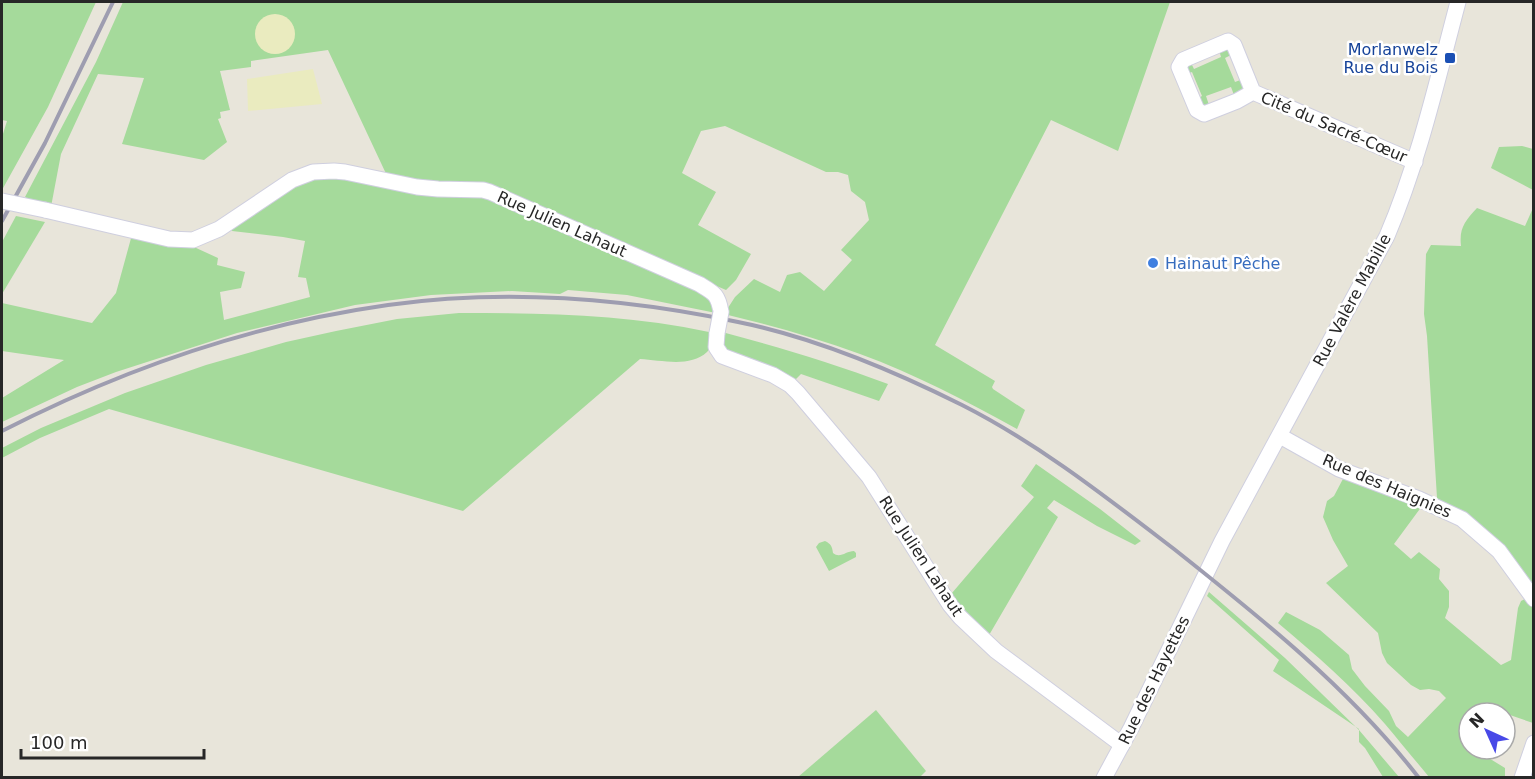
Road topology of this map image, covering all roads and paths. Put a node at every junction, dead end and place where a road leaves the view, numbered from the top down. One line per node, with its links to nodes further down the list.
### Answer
1 (1458, 2): 3 (street, Rue Valère Mabille)
2 (1253, 92): 2 (street, Cité du Sacré-Cœur); 3 (street, Cité du Sacré-Cœur)
3 (1415, 162): 5 (street, Rue Valère Mabille)
4 (2, 201): 9 (street, Rue Julien Lahaut, bridge)
5 (1280, 436): 6 (street, Rue Valère Mabille); 7 (street, Rue des Haignies)
6 (1202, 581): 9 (street, Rue des Hayettes)
7 (1533, 599)
8 (1533, 743): 11 (street)
9 (1122, 745): 10 (street, Rue des Hayettes)
10 (1104, 777)
11 (1522, 777)

